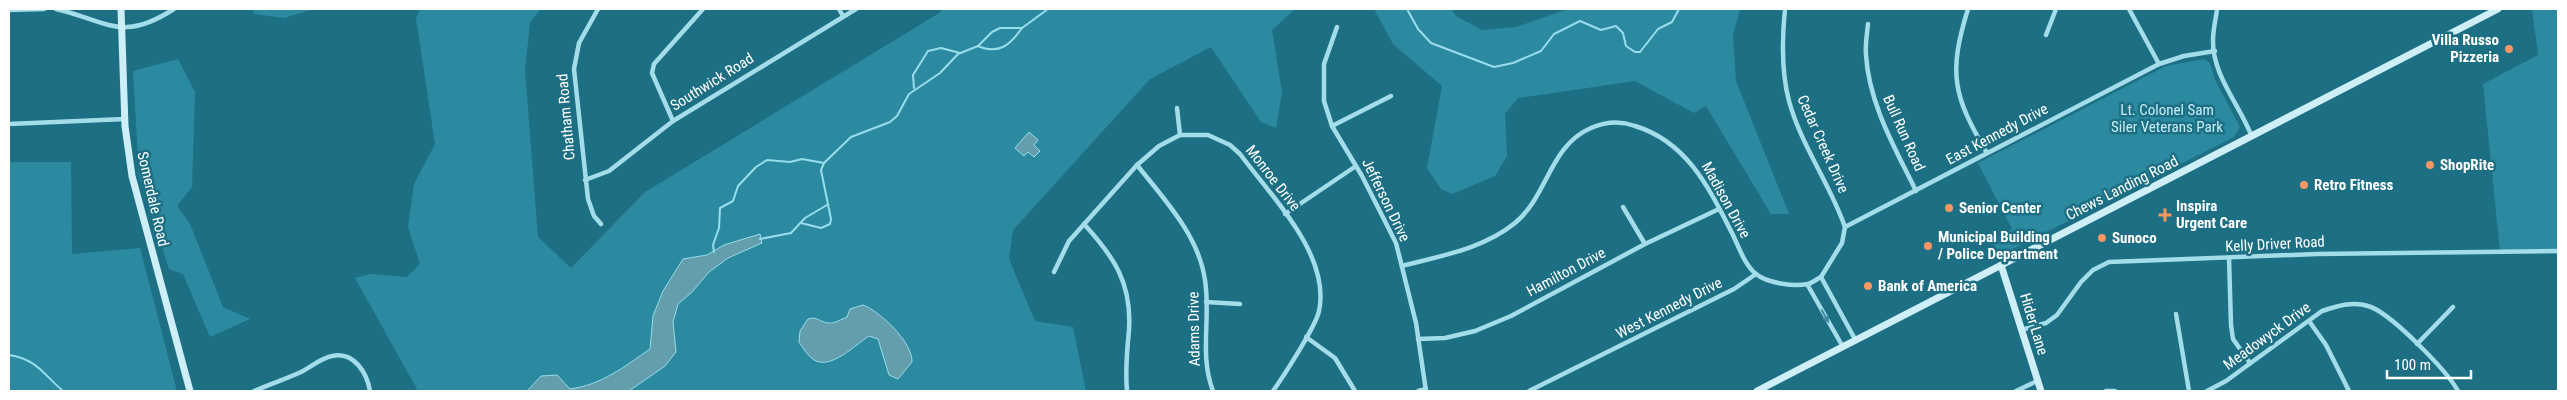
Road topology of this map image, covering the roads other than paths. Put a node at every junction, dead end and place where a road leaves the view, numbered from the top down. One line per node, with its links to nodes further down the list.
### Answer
1 (44, 9): 15 (street)
2 (56, 9): 18 (street)
3 (121, 9): 18 (main road, Somerdale Road)
4 (174, 9): 18 (street)
5 (598, 9): 34 (street, Chatham Road)
6 (703, 9): 26 (street)
7 (838, 9): 16 (street)
8 (856, 9): 16 (street, Southwick Road)
9 (1785, 9): 41 (street, Cedar Creek Drive)
10 (1968, 9): 31 (street)
11 (2056, 9): 20 (street)
12 (2129, 9): 22 (street)
13 (2218, 9): 21 (street)
14 (2498, 9): 30 (main road, Chews Landing Road)
15 (9, 10)
16 (843, 16): 26 (street, Southwick Road)
17 (1868, 24): 35 (street, Bull Run Road)
18 (122, 26): 25 (main road, Somerdale Road)
19 (1337, 27): 28 (street, Jefferson Drive)
20 (2046, 35)
21 (2215, 51): 22 (street, East Kennedy Drive); 30 (street)
22 (2159, 64): 31 (street, East Kennedy Drive)
23 (1391, 96): 28 (street)
24 (1176, 108): 29 (street)
25 (125, 119): 27 (street); 65 (main road, Somerdale Road)
26 (673, 121): 34 (street, Southwick Road)
27 (9, 124)
28 (1332, 126): 33 (street, Jefferson Drive)
29 (1180, 135): 32 (street, Monroe Drive); 38 (street, Monroe Drive)
30 (2252, 137): 45 (main road, Chews Landing Road)
31 (1987, 153): 35 (street, East Kennedy Drive)
32 (1137, 165): 40 (street, Monroe Drive); 51 (street, Adams Drive)
33 (1356, 166): 38 (street); 46 (street, Jefferson Drive)
34 (585, 180): 39 (street, Chatham Road)
35 (1916, 191): 41 (street, East Kennedy Drive)
36 (1623, 207): 42 (street)
37 (1719, 209): 42 (street, Hamilton Drive); 46 (street, Madison Drive); 48 (street, Madison Drive)
38 (1285, 214): 57 (street, Monroe Drive)
39 (601, 224)
40 (1084, 224): 47 (street, Monroe Drive); 68 (street)
41 (1845, 227): 49 (street)
42 (1645, 244): 58 (street, Hamilton Drive)
43 (2558, 251): 44 (street, Kelly Driver Road)
44 (2229, 258): 56 (street, Kelly Driver Road); 62 (street)
45 (2001, 265): 56 (main road, Hider Lane); 59 (main road, Chews Landing Road)
46 (1402, 266): 58 (street, Jefferson Drive)
47 (1054, 272)
48 (1756, 274): 50 (street); 73 (street, West Kennedy Drive)
49 (1821, 277): 50 (street); 59 (street)
50 (1807, 284): 61 (street, one-way to 61)
51 (1206, 302): 52 (street); 69 (street, Adams Drive)
52 (1240, 304)
53 (2453, 307): 60 (street)
54 (2176, 314): 79 (street)
55 (2308, 321): 60 (street, Meadowyck Drive); 62 (street, Meadowyck Drive); 81 (street)
56 (2021, 330): 63 (main road, Hider Lane)
57 (1306, 337): 70 (street, Monroe Drive); 71 (street)
58 (1418, 339): 64 (street, Jefferson Drive)
59 (1856, 340): 61 (main road, Chews Landing Road)
60 (2417, 344): 82 (street, Meadowyck Drive)
61 (1843, 347): 74 (main road, Chews Landing Road)
62 (2250, 364): 80 (street, Meadowyck Drive)
63 (2037, 380): 75 (street); 76 (main road, Hider Lane)
64 (1426, 390): 72 (street)
65 (190, 391)
66 (254, 391): 67 (street)
67 (370, 391)
68 (1127, 391)
69 (1213, 391)
70 (1273, 391)
71 (1355, 391)
72 (1418, 391)
73 (1530, 391)
74 (1757, 391)
75 (2016, 391)
76 (2041, 391)
77 (2106, 391): 78 (street)
78 (2114, 391)
79 (2189, 391)
80 (2207, 391)
81 (2350, 391)
82 (2458, 391)

